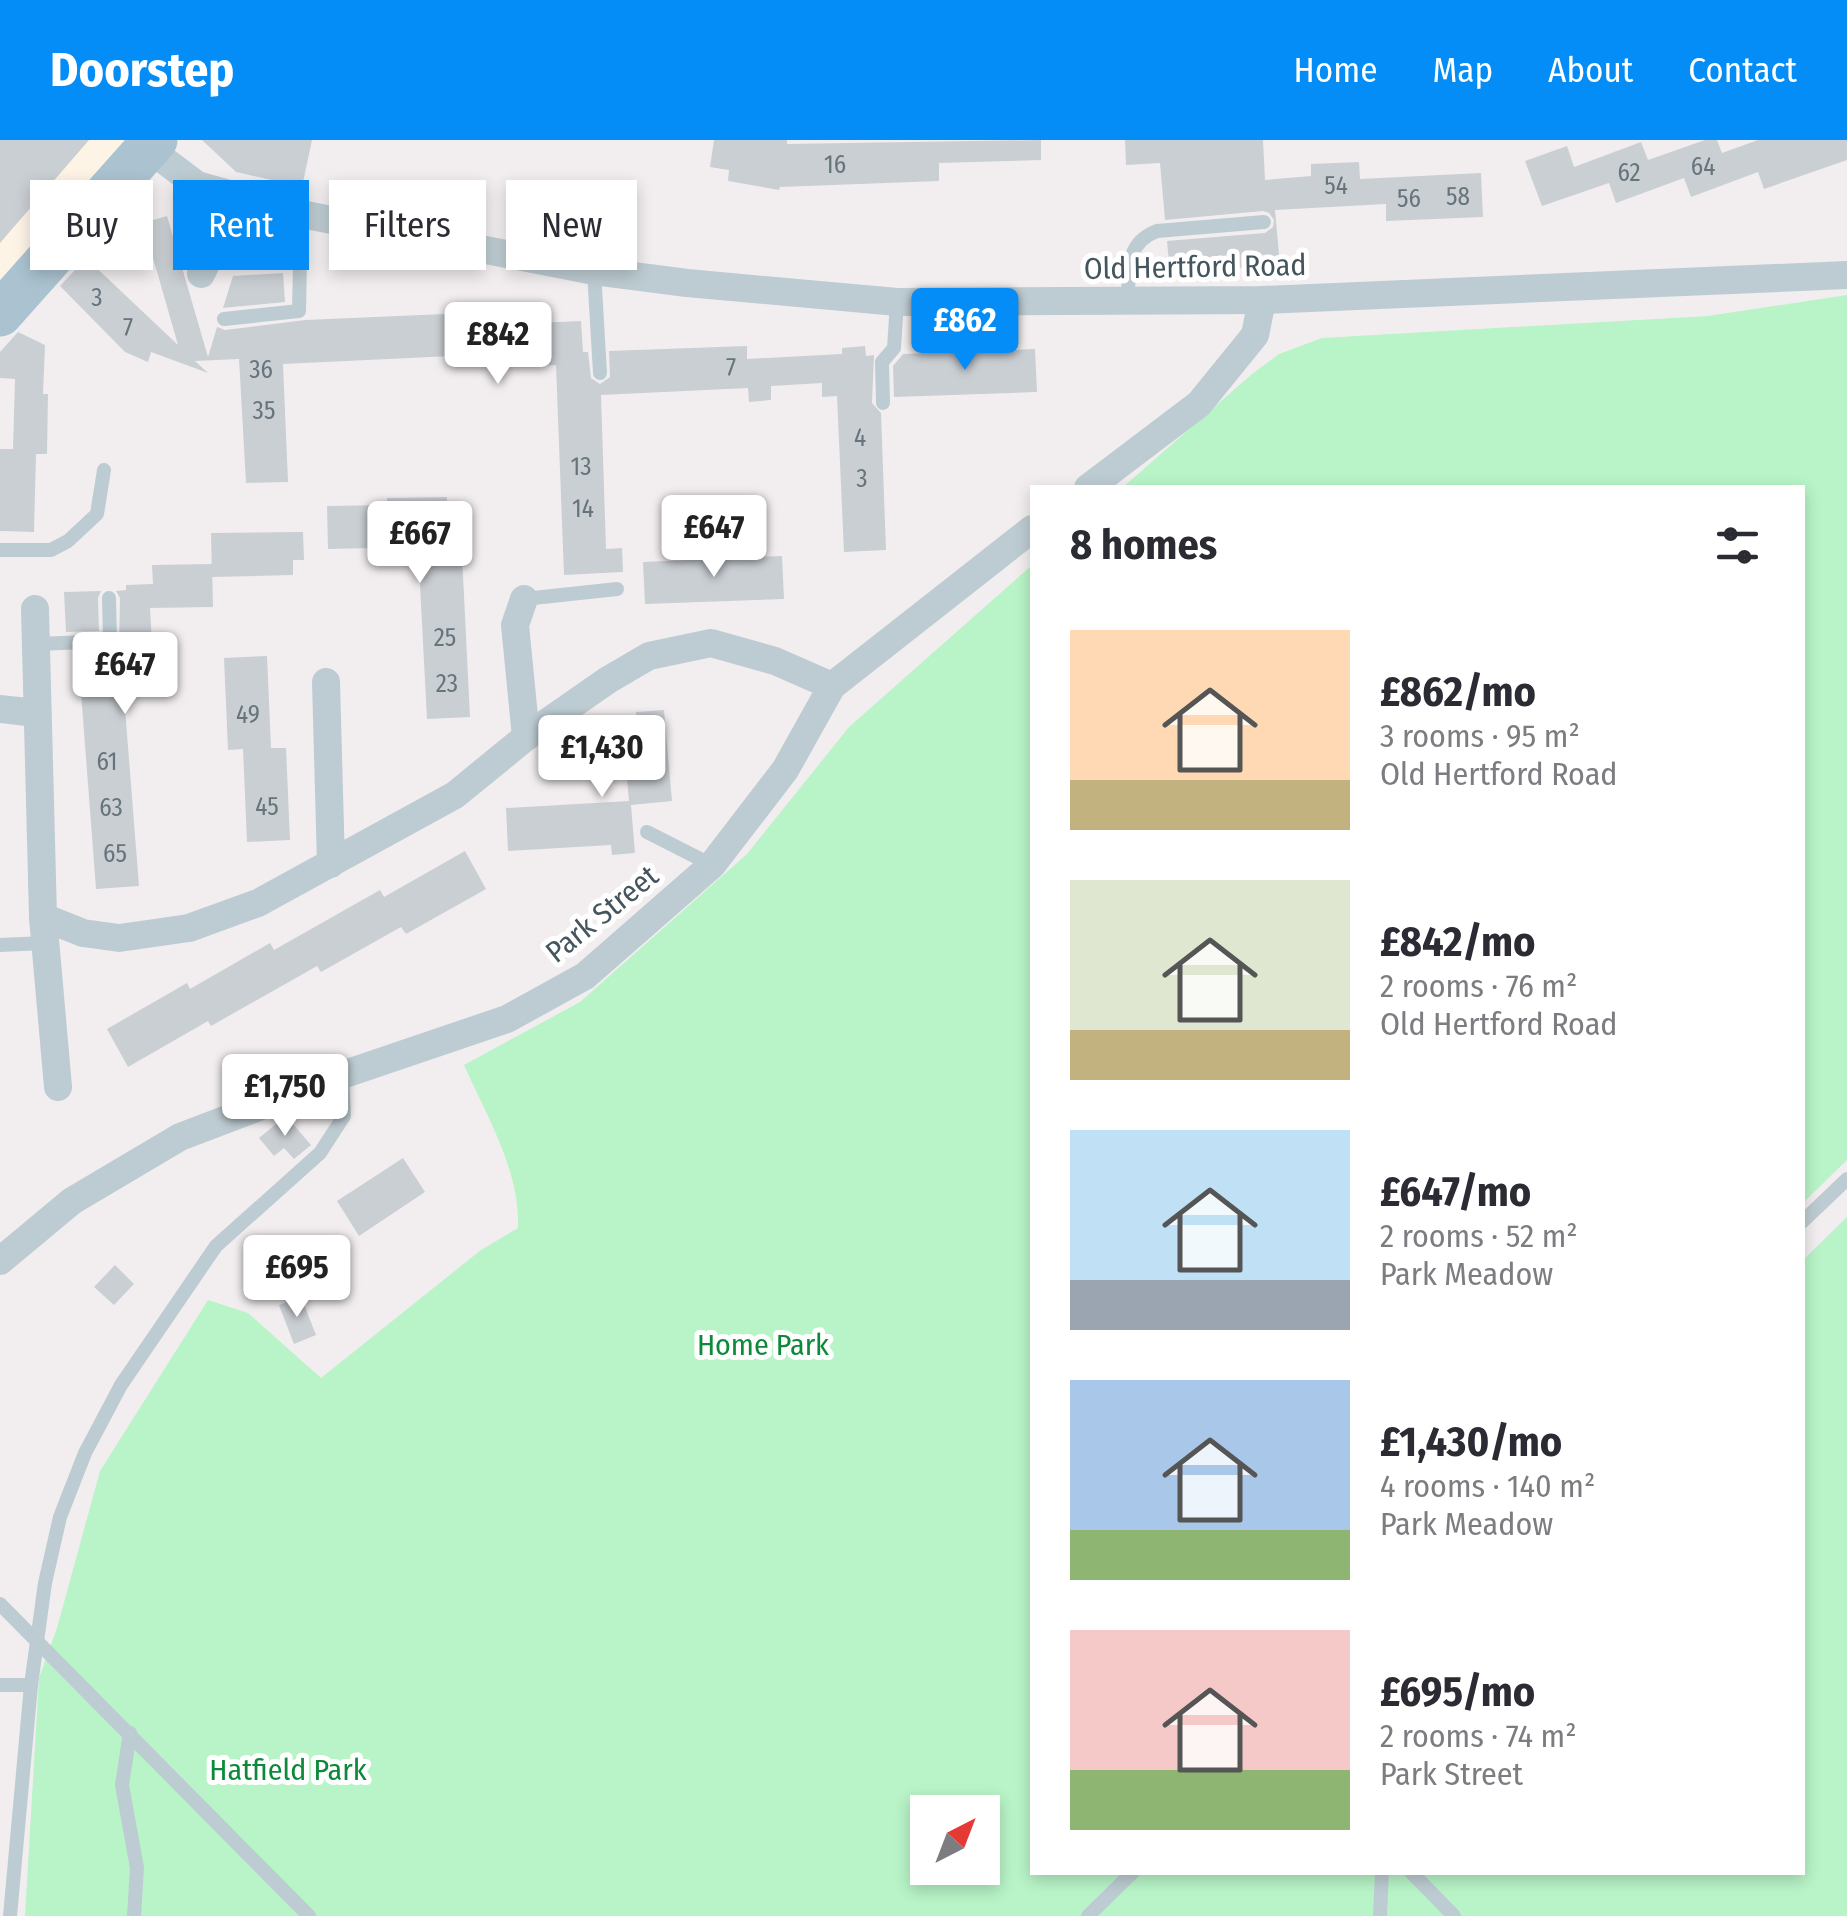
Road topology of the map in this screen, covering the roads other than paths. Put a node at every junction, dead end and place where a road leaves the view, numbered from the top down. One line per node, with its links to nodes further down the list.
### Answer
1 (152, 144): 2 (street, Old Hertford Road); 13 (main road)
2 (192, 180)
3 (309, 215): 7 (street, Old Hertford Road)
4 (1264, 222): 11 (lane)
5 (204, 270): 8 (street)
6 (300, 270): 14 (lane)
7 (594, 271): 12 (street, Old Hertford Road); 15 (lane)
8 (202, 274)
9 (1847, 276): 10 (street, Old Hertford Road)
10 (1262, 300): 11 (street, Old Hertford Road); 18 (street)
11 (1128, 301): 12 (street, Old Hertford Road)
12 (897, 302): 16 (lane)
13 (0, 314)
14 (224, 318)
15 (600, 373)
16 (883, 403)
17 (104, 470): 20 (lane)
18 (1092, 485)
19 (1030, 531): 27 (street, Park Street)
20 (0, 550)
21 (617, 588): 23 (lane)
22 (108, 598): 25 (lane)
23 (524, 600): 30 (street)
24 (35, 610): 25 (street)
25 (38, 644): 29 (street)
26 (326, 682): 32 (street)
27 (832, 686): 30 (street); 33 (street, Park Street)
28 (0, 708): 29 (street)
29 (36, 713): 34 (street)
30 (526, 738): 32 (street)
31 (647, 832): 33 (lane)
32 (331, 864): 34 (street)
33 (712, 865): 36 (street, Park Street)
34 (43, 930): 35 (lane); 37 (street)
35 (0, 945)
36 (342, 1075): 40 (street, Park Street); 42 (lane)
37 (58, 1087)
38 (1847, 1179): 39 (lane)
39 (1805, 1219)
40 (0, 1261)
41 (0, 1604): 42 (lane)
42 (38, 1640): 44 (lane); 45 (lane)
43 (0, 1685): 44 (lane)
44 (32, 1685): 49 (lane)
45 (130, 1734): 50 (lane); 51 (lane)
46 (1130, 1875): 52 (lane)
47 (1382, 1875): 53 (lane)
48 (1413, 1875): 54 (lane)
49 (10, 1916)
50 (134, 1916)
51 (309, 1916)
52 (1088, 1916)
53 (1380, 1916)
54 (1454, 1916)

